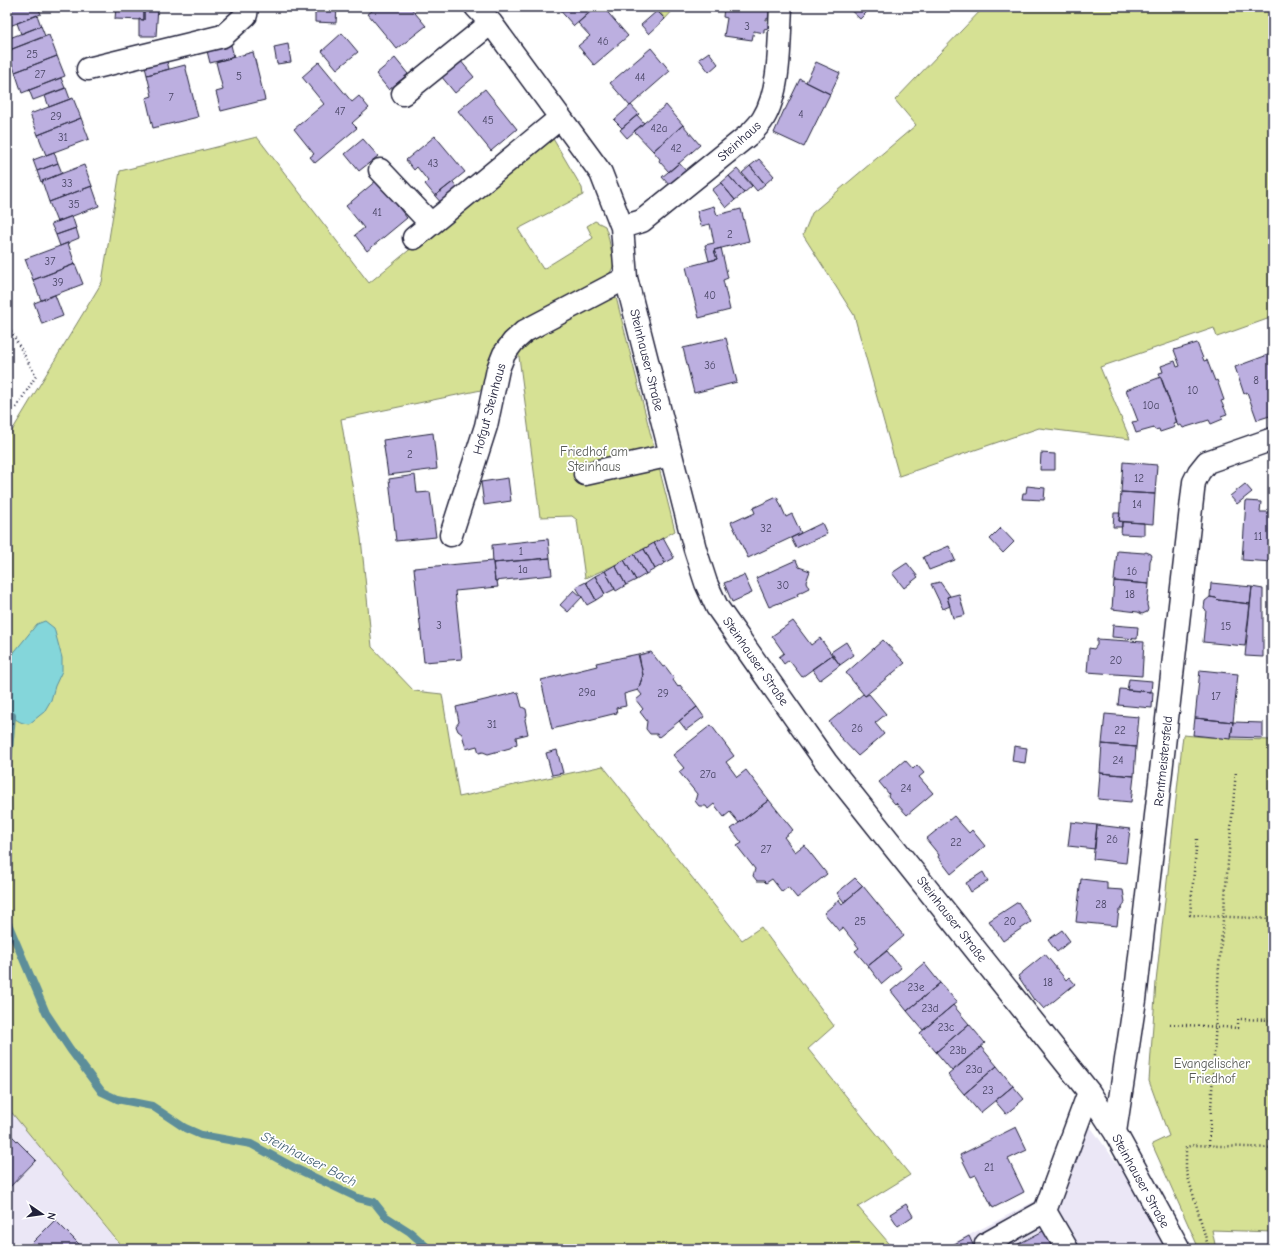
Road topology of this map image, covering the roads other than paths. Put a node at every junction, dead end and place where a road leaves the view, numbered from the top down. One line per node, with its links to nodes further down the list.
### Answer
1 (246, 7): 5 (street)
2 (476, 7): 4 (street, Steinhauser Straße)
3 (781, 7): 10 (street, Steinhaus)
4 (491, 23): 6 (street); 7 (street, Steinhauser Straße)
5 (88, 69)
6 (404, 94)
7 (560, 118): 9 (street); 10 (street, Steinhauser Straße)
8 (380, 170): 9 (street)
9 (431, 224): 11 (street)
10 (622, 227): 12 (street, Steinhauser Straße)
11 (414, 238)
12 (626, 278): 14 (street, Steinhauser Straße); 16 (street, Hofgut Steinhaus)
13 (1273, 438): 18 (street, Rentmeistersfeld)
14 (671, 454): 15 (street); 17 (street, Steinhauser Straße)
15 (585, 474)
16 (451, 535)
17 (1089, 1092): 18 (street, Steinhauser Straße); 19 (street)
18 (1115, 1132): 22 (street, Steinhauser Straße)
19 (1045, 1211): 20 (street); 21 (street)
20 (986, 1244)
21 (1067, 1249)
22 (1179, 1249)

